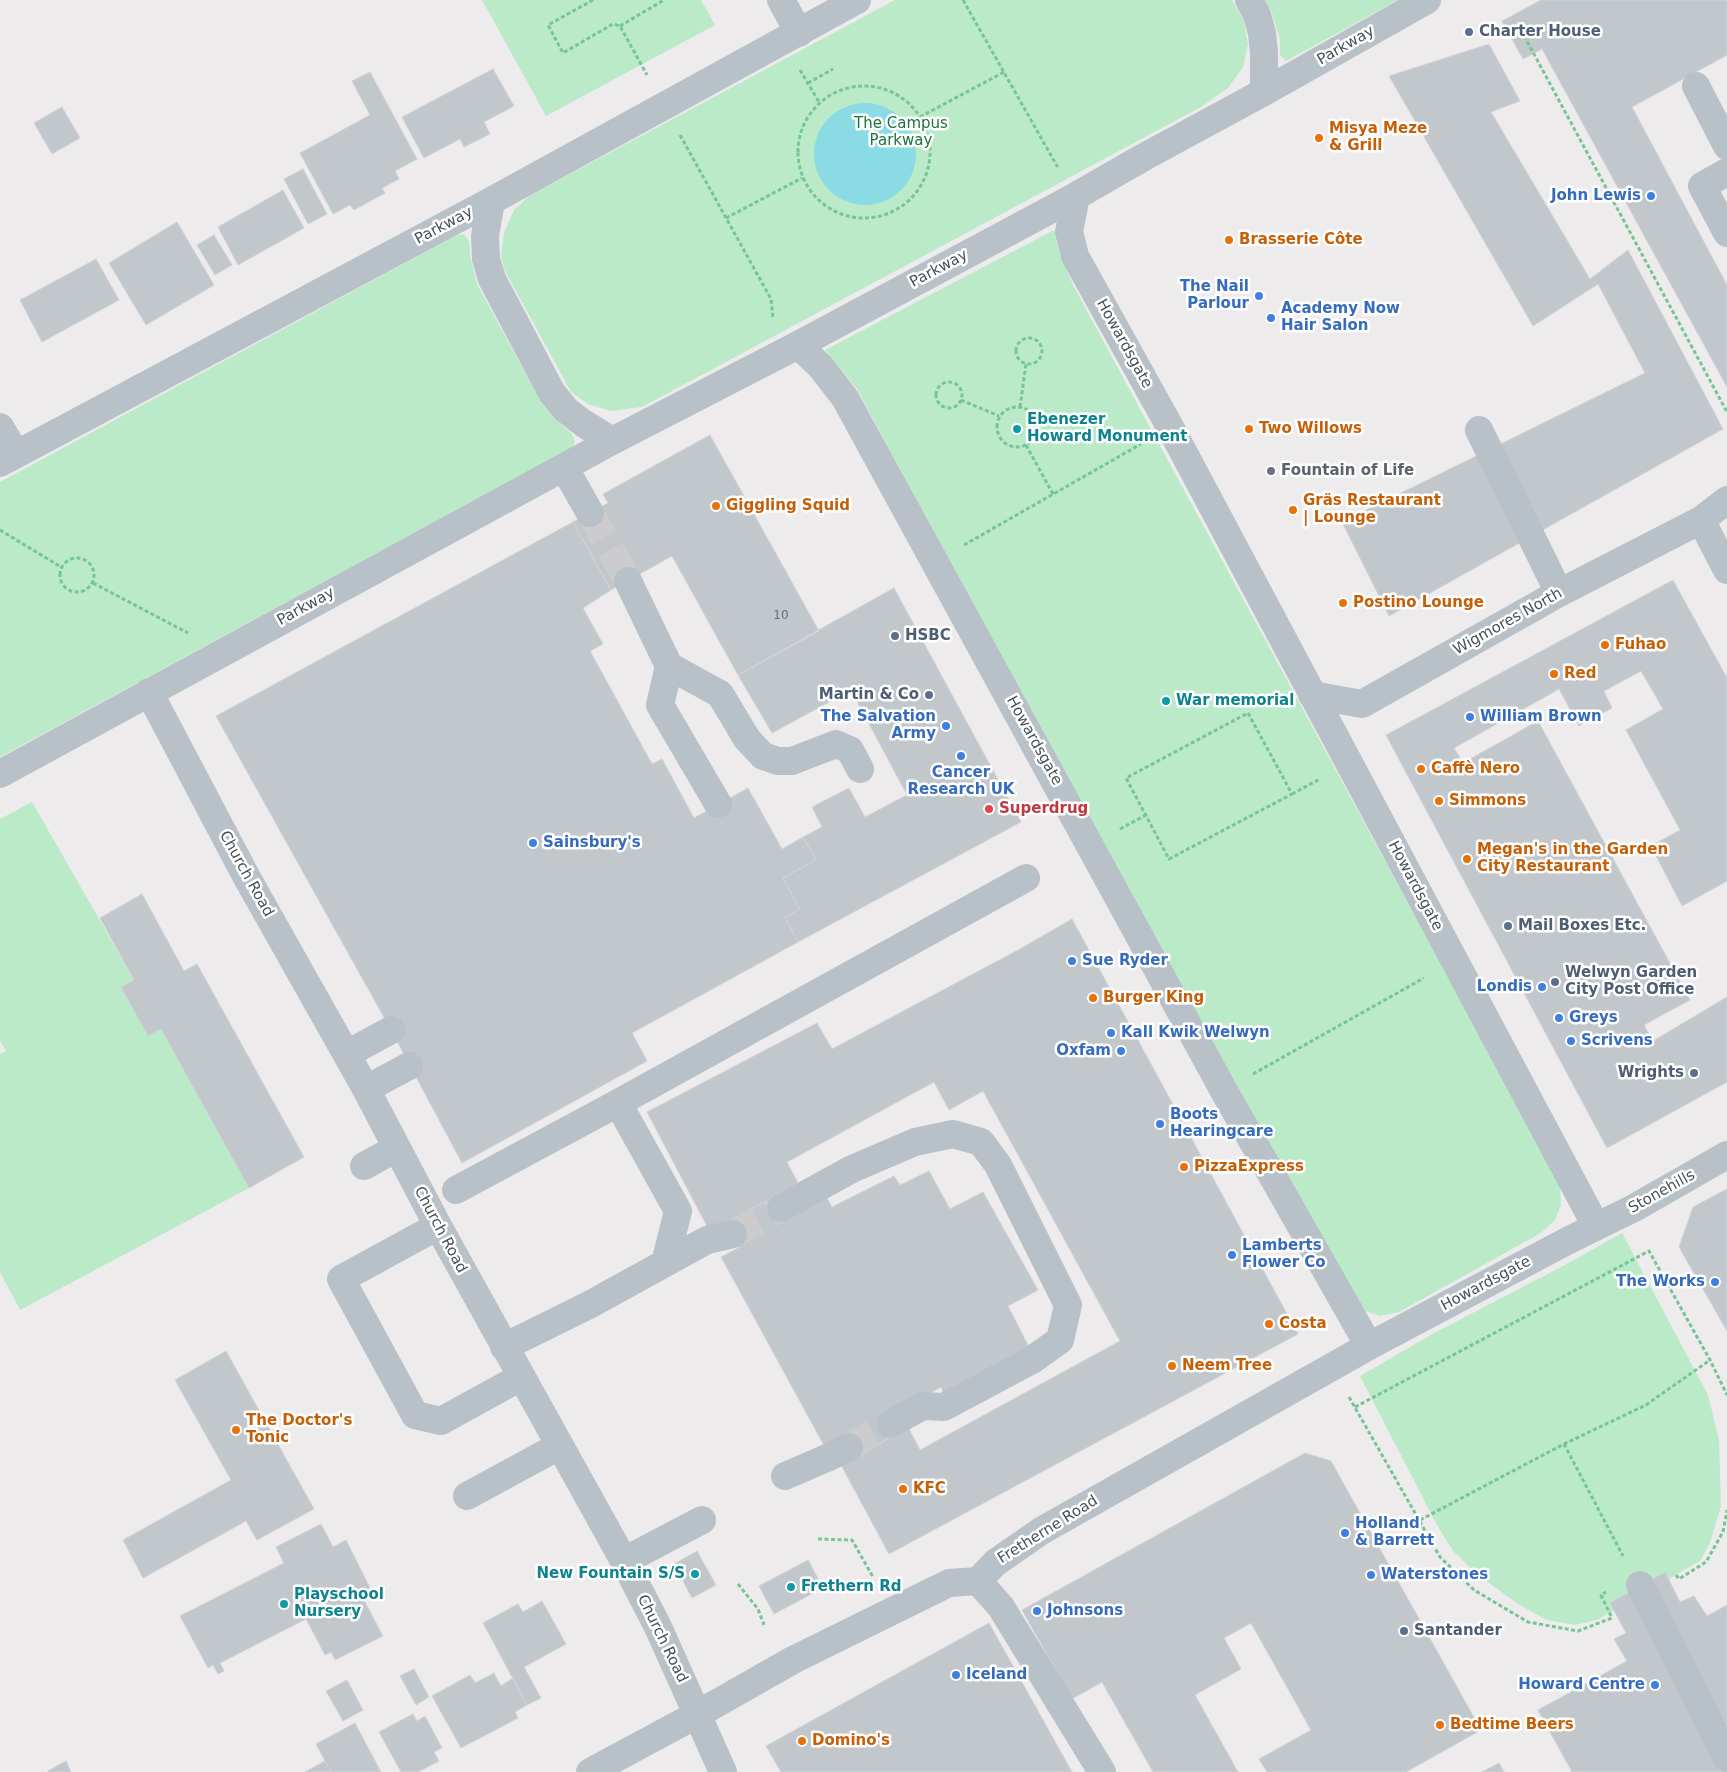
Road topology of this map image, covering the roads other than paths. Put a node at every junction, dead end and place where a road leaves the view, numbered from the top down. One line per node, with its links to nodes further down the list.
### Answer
1 (781, 0): 5 (street)
2 (857, 0): 5 (street, Parkway)
3 (1249, 0): 7 (street)
4 (1428, 0): 7 (street, Parkway)
5 (799, 33): 11 (street, Parkway)
6 (1696, 86): 8 (street)
7 (1264, 92): 10 (street, Parkway)
8 (1727, 146)
9 (1727, 172): 12 (street)
10 (1076, 196): 13 (street, Parkway); 27 (street, Howardsgate)
11 (491, 201): 16 (street, Parkway); 17 (street, Parkway)
12 (1727, 233)
13 (790, 349): 16 (street, Parkway); 46 (street, Howardsgate)
14 (0, 427): 17 (street)
15 (1479, 430): 24 (street)
16 (612, 440): 18 (street, Parkway)
17 (8, 459)
18 (564, 467): 20 (street); 26 (street, Parkway)
19 (1727, 500): 21 (street, Wigmores North)
20 (590, 513)
21 (1700, 520): 22 (street); 24 (street, Wigmores North)
22 (1727, 570)
23 (628, 581): 25 (street)
24 (1559, 593): 27 (street, Wigmores North)
25 (669, 666): 28 (street); 30 (street)
26 (149, 692): 29 (street, Parkway); 33 (street, Church Road)
27 (1312, 694): 43 (street, Howardsgate)
28 (860, 769)
29 (0, 774)
30 (718, 804)
31 (1026, 878): 36 (street)
32 (391, 1030): 33 (street)
33 (346, 1054): 35 (street, Church Road)
34 (409, 1066): 35 (street)
35 (366, 1089): 37 (street, Church Road)
36 (618, 1103): 40 (street); 45 (street)
37 (397, 1148): 39 (street); 42 (street, Church Road)
38 (1727, 1155): 43 (street, Stonehills)
39 (364, 1166)
40 (456, 1190)
41 (781, 1208): 49 (street)
42 (438, 1226): 47 (street, Church Road); 48 (street)
43 (1596, 1226): 46 (street, Howardsgate)
44 (733, 1234): 45 (street)
45 (665, 1263): 47 (street)
46 (1369, 1346): 56 (street, Fretherne Road)
47 (504, 1347): 48 (street, Church Road)
48 (521, 1377): 50 (street, Church Road)
49 (890, 1424)
50 (559, 1446): 53 (street); 55 (street, Church Road)
51 (849, 1447): 52 (street)
52 (784, 1476)
53 (467, 1496)
54 (702, 1520): 55 (street)
55 (624, 1561): 58 (street, Church Road)
56 (978, 1581): 58 (street); 62 (street)
57 (1640, 1585): 59 (street)
58 (698, 1714): 60 (street); 61 (street, Church Road)
59 (1727, 1758)
60 (590, 1772)
61 (723, 1772)
62 (1102, 1772)

